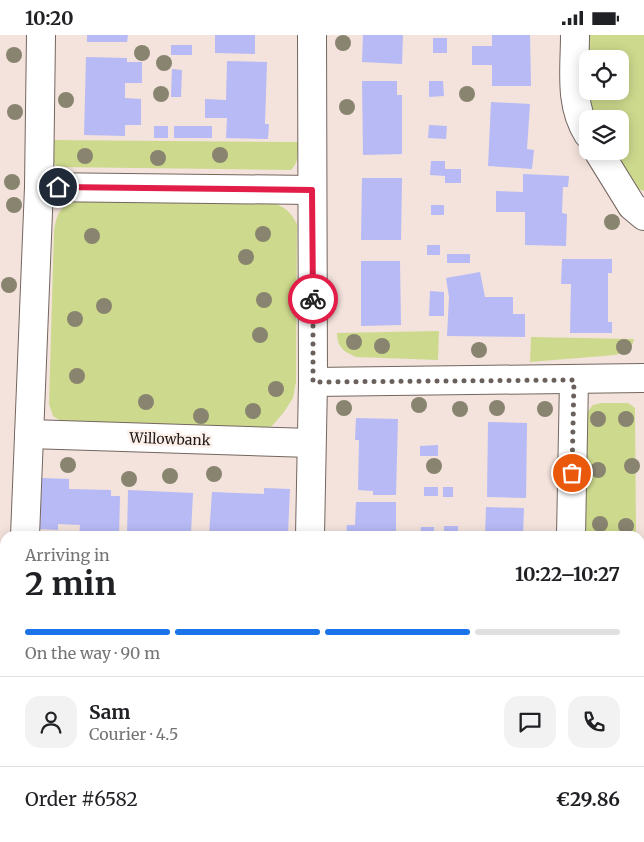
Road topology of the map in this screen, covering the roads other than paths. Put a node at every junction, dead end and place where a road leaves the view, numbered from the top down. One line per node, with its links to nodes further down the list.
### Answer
1 (41, 35): 6 (street)
2 (312, 35): 7 (street)
3 (575, 35): 4 (street)
4 (579, 116)
5 (604, 160): 8 (street)
6 (39, 187): 7 (street); 12 (street)
7 (312, 190): 11 (street)
8 (644, 216)
9 (644, 378): 10 (street)
10 (574, 380): 11 (street); 16 (street)
11 (313, 382): 13 (street)
12 (29, 433): 13 (street, Willowbank); 14 (street)
13 (311, 443): 15 (street)
14 (25, 531)
15 (310, 531)
16 (572, 531)

